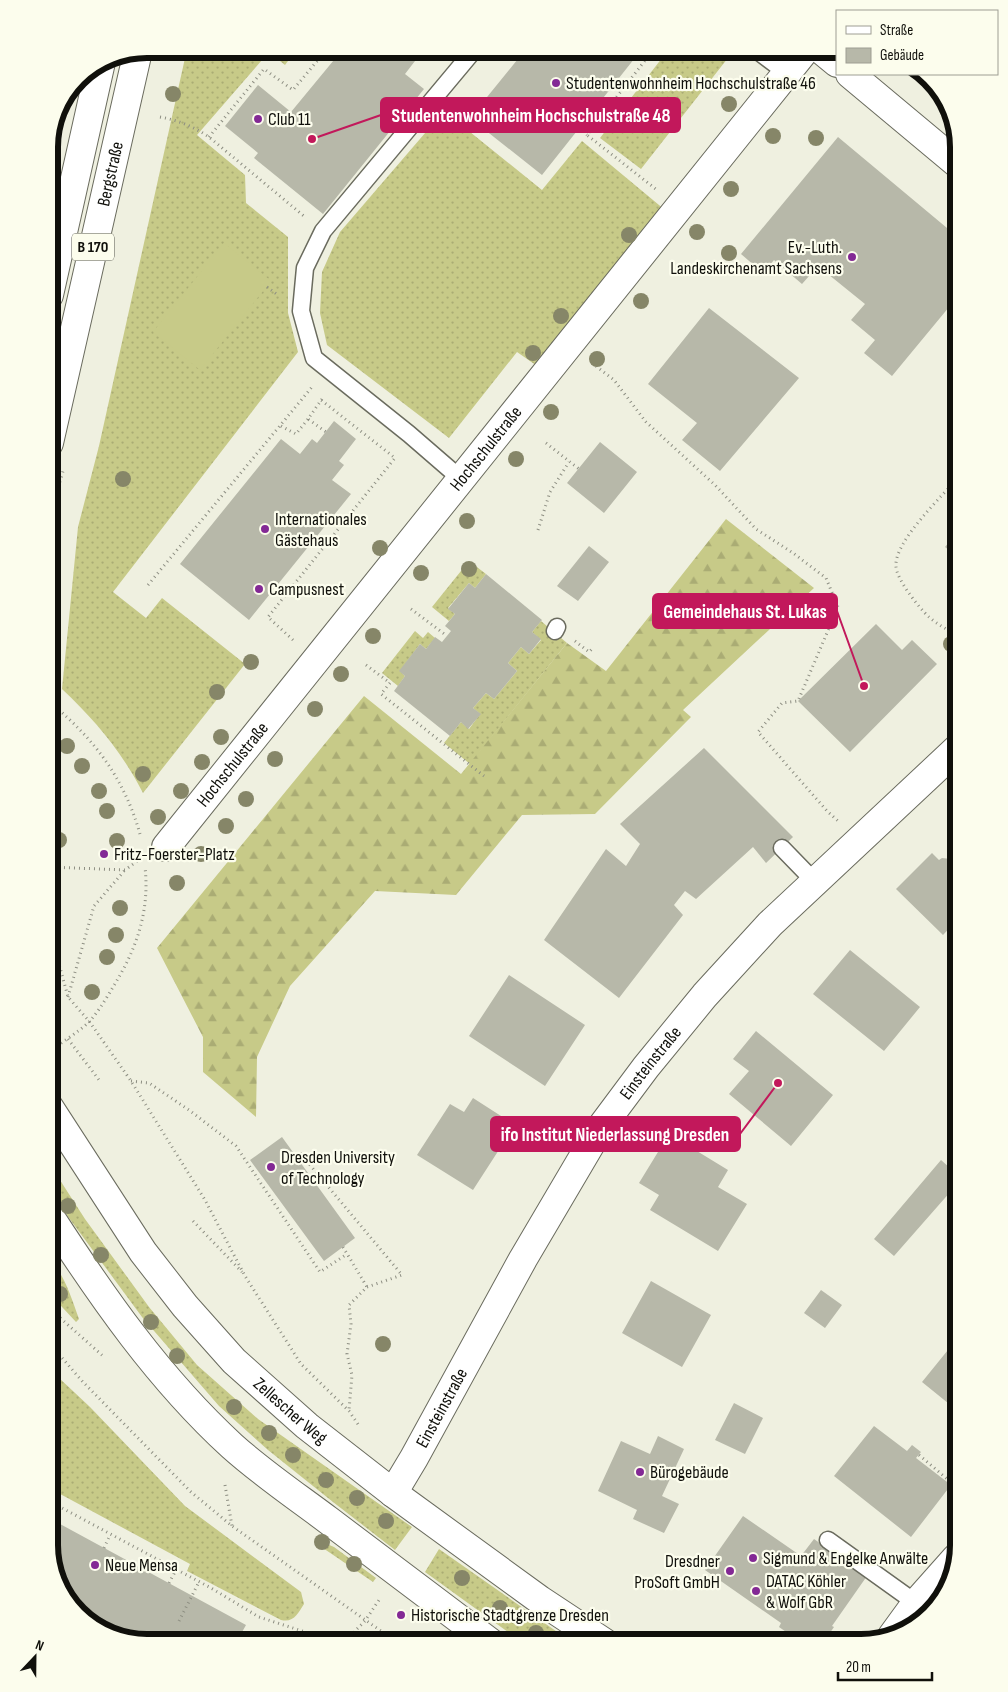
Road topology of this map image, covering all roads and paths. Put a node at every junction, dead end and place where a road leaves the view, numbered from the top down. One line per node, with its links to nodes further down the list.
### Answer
1 (136, 58): 22 (street, Bergstraße / B 170)
2 (320, 58): 13 (path)
3 (467, 58): 16 (lane)
4 (647, 58): 12 (path)
5 (767, 58): 8 (lane)
6 (799, 58): 8 (street, Hochschulstraße)
7 (99, 71): 17 (street, B 170)
8 (787, 73): 15 (street, Hochschulstraße)
9 (851, 75): 14 (street)
10 (160, 117): 13 (path)
11 (579, 128): 12 (path)
12 (587, 134): 15 (path)
13 (209, 137): 16 (path)
14 (951, 158)
15 (679, 207): 29 (street, Hochschulstraße)
16 (323, 231): 18 (lane)
17 (58, 255)
18 (326, 369): 24 (path); 29 (lane)
19 (614, 380): 43 (path)
20 (326, 394): 21 (path)
21 (321, 400): 23 (path); 38 (path)
22 (58, 403)
23 (308, 419): 24 (path); 25 (path)
24 (281, 426): 32 (path)
25 (326, 432)
26 (546, 444): 27 (path)
27 (569, 462): 28 (path); 31 (path)
28 (578, 469)
29 (461, 479): 38 (street, Hochschulstraße)
30 (951, 486): 34 (path)
31 (538, 530)
32 (148, 585)
33 (411, 609): 35 (path)
34 (951, 632)
35 (447, 636)
36 (581, 646): 37 (path)
37 (592, 649)
38 (316, 659): 44 (street, Hochschulstraße)
39 (366, 665): 42 (path)
40 (58, 708): 44 (path)
41 (951, 755): 43 (street, Einsteinstraße)
42 (484, 776)
43 (862, 840): 48 (street, Einsteinstraße)
44 (153, 844)
45 (782, 848): 48 (lane)
46 (58, 867): 47 (path)
47 (125, 870): 50 (path); 51 (path)
48 (816, 883): 74 (street, Einsteinstraße)
49 (58, 960): 50 (path)
50 (68, 997): 51 (path)
51 (89, 1021): 52 (path); 55 (path)
52 (68, 1038): 53 (path); 54 (path)
53 (58, 1045)
54 (99, 1080)
55 (131, 1081): 63 (path); 64 (path)
56 (58, 1121): 74 (street, Zellescher Weg)
57 (300, 1153): 65 (path)
58 (193, 1222): 64 (path)
59 (58, 1229): 62 (street)
60 (58, 1244): 62 (street)
61 (343, 1247): 63 (path)
62 (74, 1254): 91 (street)
63 (347, 1254): 65 (path)
64 (245, 1276): 69 (path)
65 (367, 1287): 69 (path)
66 (58, 1316): 68 (path)
67 (58, 1353): 76 (path)
68 (103, 1356)
69 (349, 1410): 70 (path)
70 (361, 1429)
71 (919, 1455): 72 (path)
72 (951, 1482)
73 (226, 1485): 76 (path)
74 (393, 1493): 92 (street, Zellescher Weg)
75 (58, 1506): 77 (path)
76 (232, 1526): 85 (path)
77 (110, 1535): 79 (path); 81 (path)
78 (828, 1540): 84 (lane)
79 (104, 1548)
80 (947, 1568): 84 (street)
81 (176, 1570): 82 (path); 83 (path)
82 (200, 1582): 86 (path); 88 (path)
83 (169, 1583)
84 (916, 1603): 87 (street)
85 (365, 1620): 89 (path); 90 (path)
86 (179, 1621)
87 (899, 1626)
88 (311, 1634)
89 (352, 1634)
90 (385, 1634)
91 (480, 1634)
92 (591, 1634)

